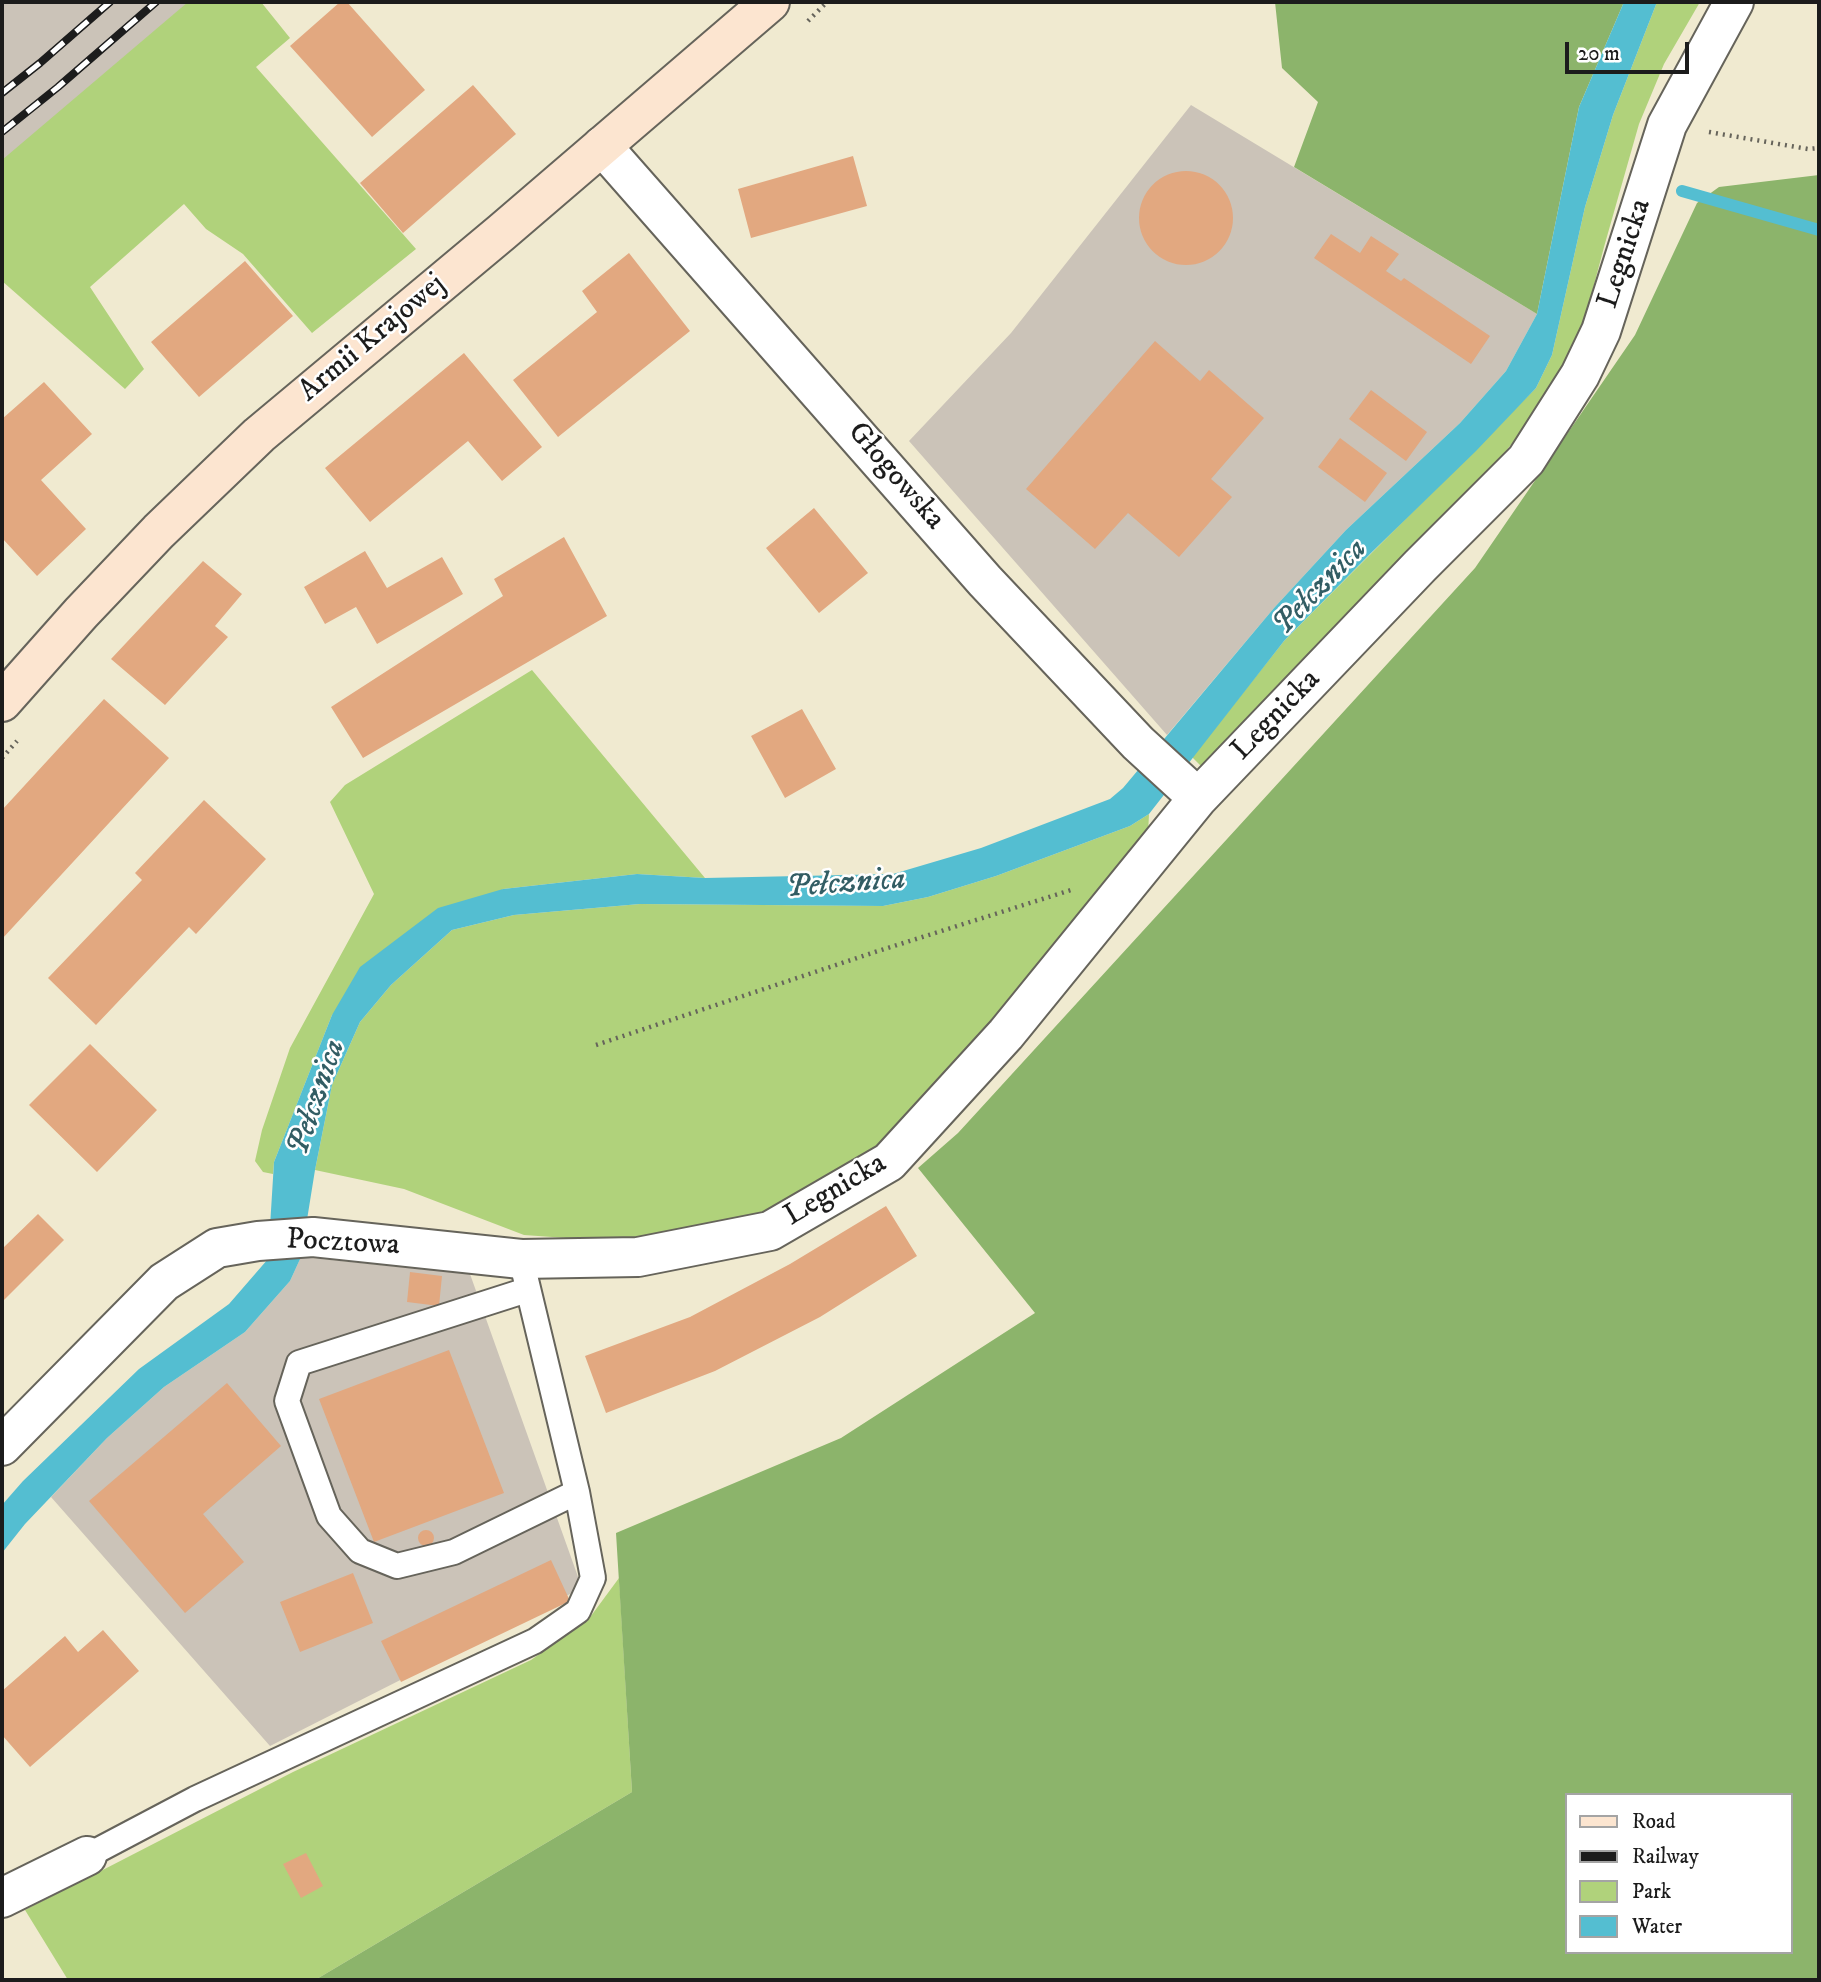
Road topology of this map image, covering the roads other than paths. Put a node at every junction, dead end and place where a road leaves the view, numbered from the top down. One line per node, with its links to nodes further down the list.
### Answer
1 (770, 2): 3 (main road, Armii Krajowej)
2 (1734, 2): 5 (street, Legnicka)
3 (602, 146): 4 (main road, Armii Krajowej); 5 (street, Głogowska)
4 (2, 702)
5 (1198, 798): 6 (street, Legnicka)
6 (638, 1257): 7 (street, Pocztowa)
7 (524, 1274): 8 (street, Pocztowa); 9 (lane); 9 (lane)
8 (2, 1446)
9 (577, 1492): 10 (lane)
10 (87, 1856): 11 (street)
11 (2, 1898)

